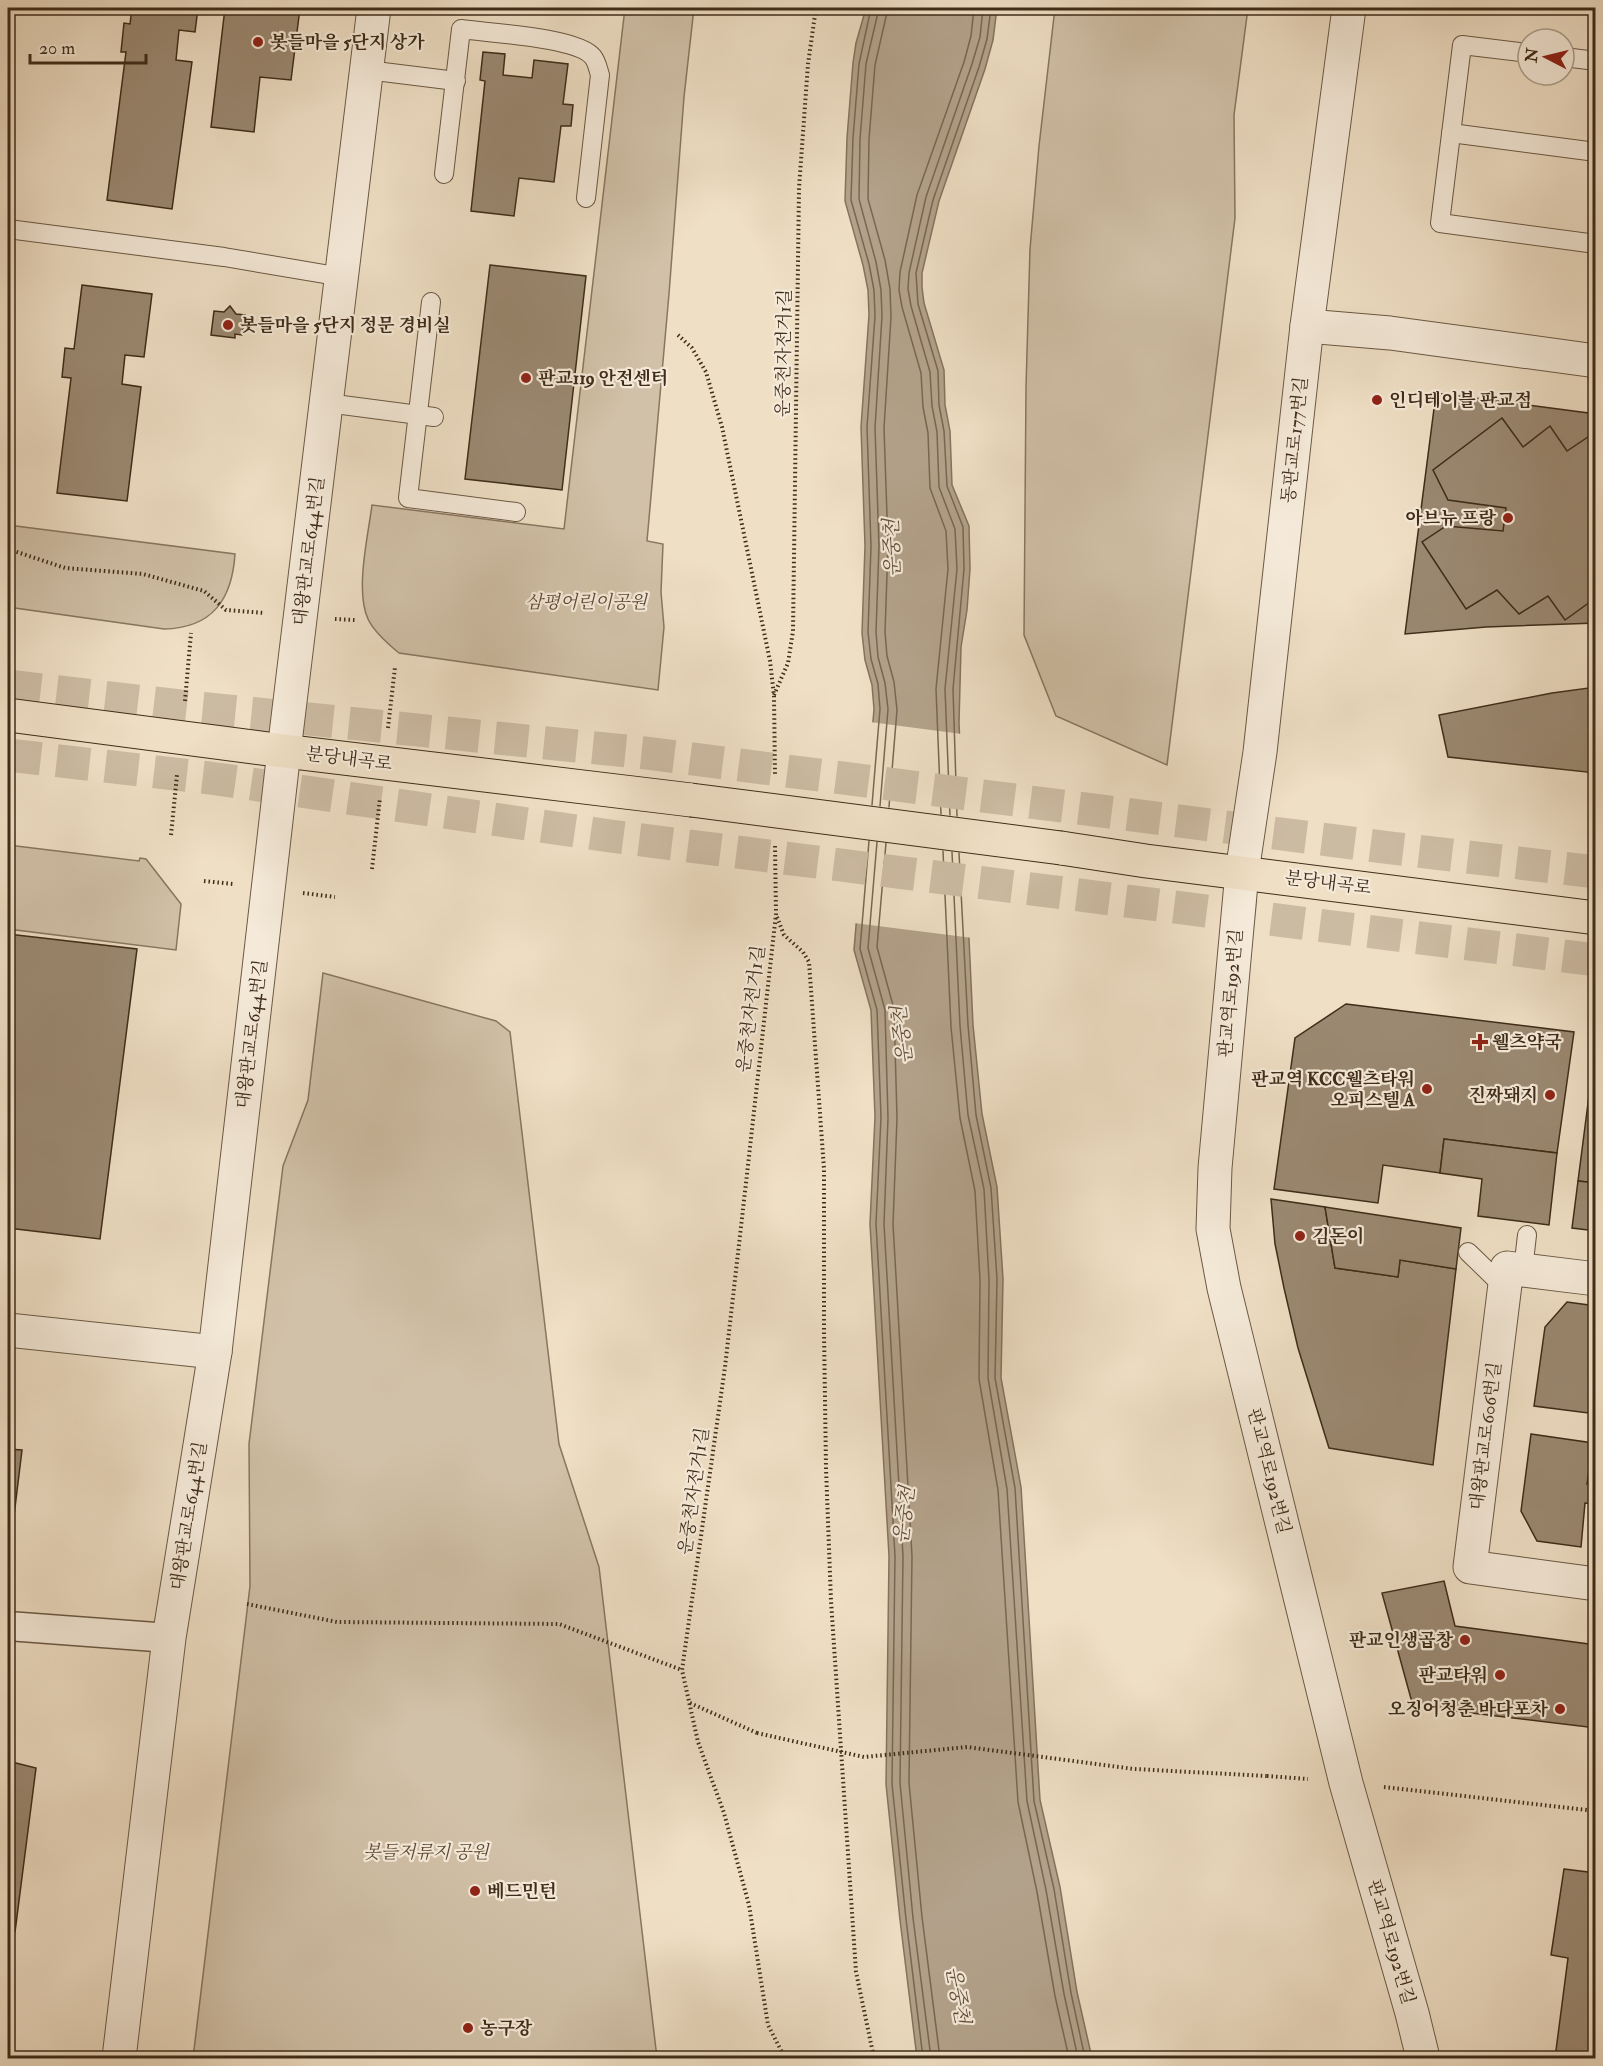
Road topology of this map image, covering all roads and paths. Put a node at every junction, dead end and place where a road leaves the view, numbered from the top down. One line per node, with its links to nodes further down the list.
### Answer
1 (374, 8): 7 (street, 대왕판교로644번길)
2 (816, 8): 25 (path, 운중천자전거1길)
3 (1349, 8): 17 (street, 동판교로177번길)
4 (1516, 52): 9 (lane)
5 (1576, 58): 6 (lane)
6 (1596, 61)
7 (367, 70): 8 (lane); 15 (street, 대왕판교로644번길)
8 (456, 81): 11 (lane); 12 (lane)
9 (1451, 133): 10 (lane); 14 (lane)
10 (1596, 152)
11 (444, 174)
12 (586, 198)
13 (8, 229): 15 (lane)
14 (1596, 244)
15 (342, 277): 20 (street, 대왕판교로644번길)
16 (431, 302): 21 (lane)
17 (1307, 326): 19 (street); 30 (street, 동판교로177번길)
18 (678, 335): 25 (path, 운중천자전거1길)
19 (1596, 361)
20 (327, 403): 21 (lane); 27 (street, 대왕판교로644번길)
21 (426, 416): 22 (lane)
22 (516, 513)
23 (8, 549): 24 (path)
24 (226, 610)
25 (774, 696): 28 (path, 운중천자전거1길)
26 (8, 715): 27 (main road, 분당내곡로)
27 (284, 751): 30 (main road, 분당내곡로, bridge); 38 (street, 대왕판교로644번길)
28 (775, 788)
29 (775, 845): 31 (path, 운중천자전거1길)
30 (1242, 872): 32 (main road, 분당내곡로); 46 (street, 판교역로192번길)
31 (776, 914): 43 (path, 운중천자전거1길); 50 (path, 운중천자전거1길)
32 (1596, 918)
33 (1527, 1235): 35 (lane)
34 (1468, 1252): 35 (lane)
35 (1514, 1278): 36 (street); 39 (street, 대왕판교로606번길)
36 (1596, 1279)
37 (8, 1330): 38 (street)
38 (215, 1352): 42 (street, 대왕판교로644번길)
39 (1596, 1584)
40 (248, 1604): 43 (path)
41 (8, 1626): 42 (street)
42 (169, 1638): 48 (street, 대왕판교로644번길)
43 (682, 1670): 44 (path, 운중천자전거1길)
44 (689, 1703): 45 (path, bridge); 49 (path, 운중천자전거1길)
45 (1267, 1776)
46 (1346, 1783): 47 (path); 51 (street, 판교역로192번길)
47 (1596, 1811)
48 (119, 2058)
49 (785, 2058)
50 (874, 2058)
51 (1423, 2058)

